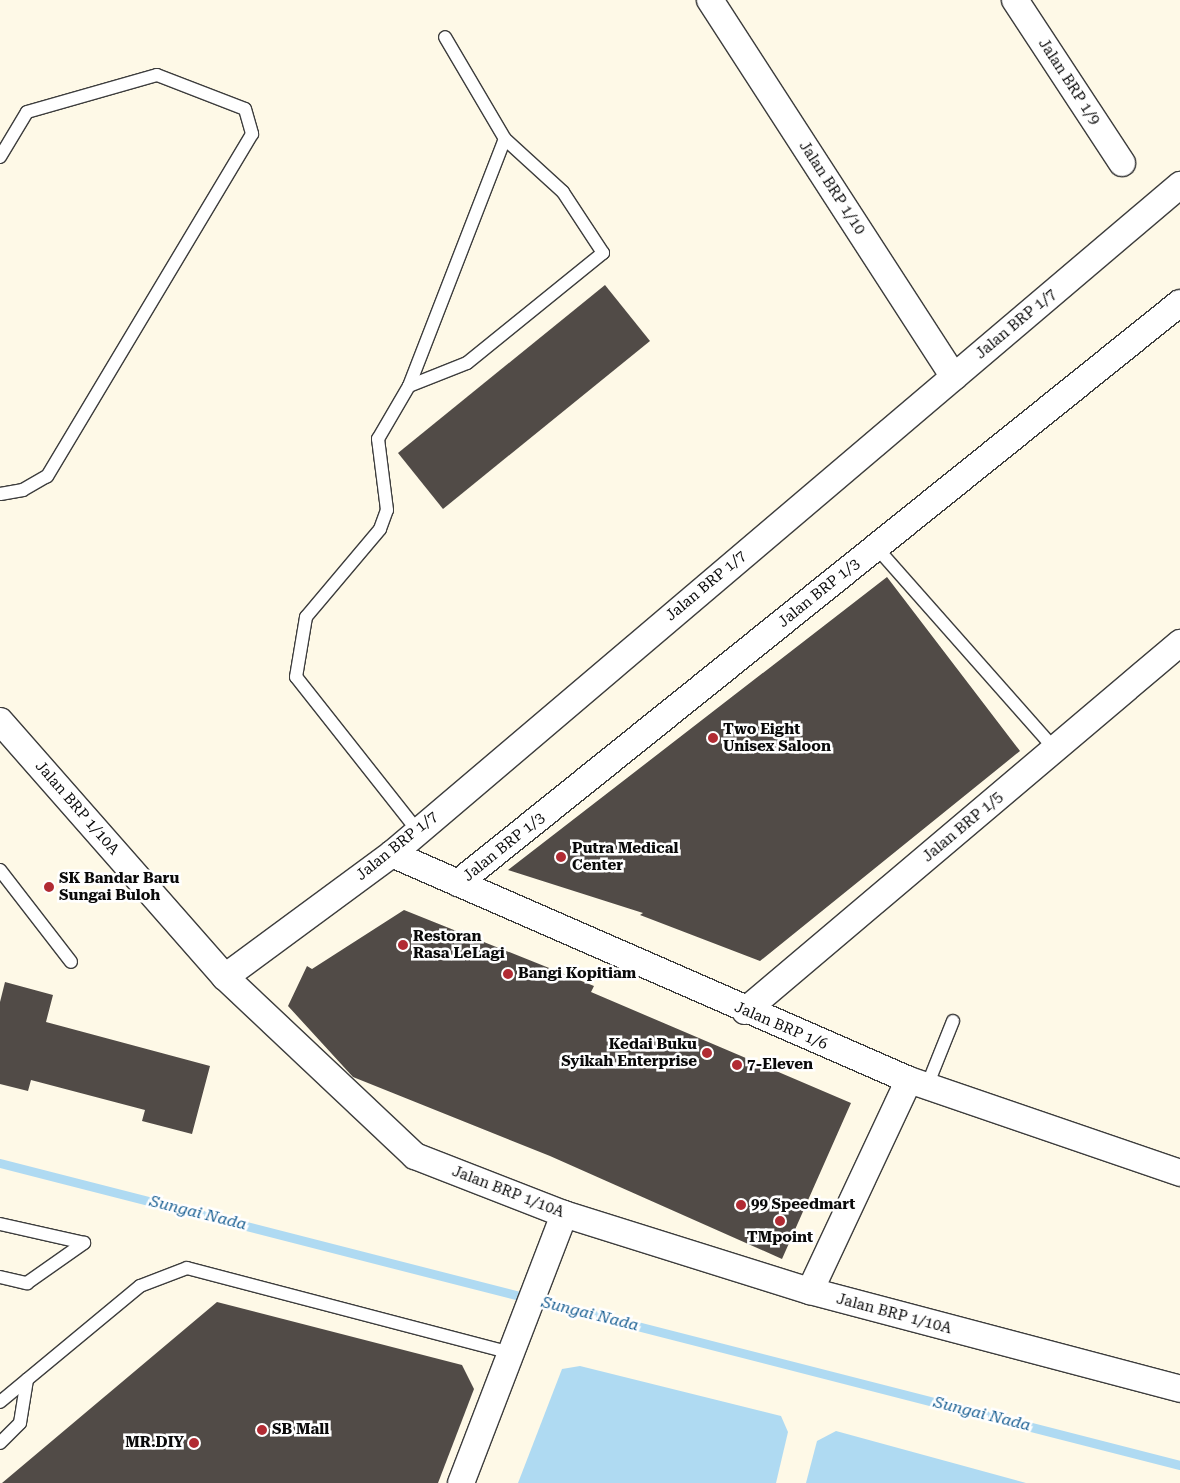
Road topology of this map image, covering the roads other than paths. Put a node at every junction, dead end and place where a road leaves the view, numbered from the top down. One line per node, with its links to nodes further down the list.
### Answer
1 (710, 0): 9 (street, Jalan BRP 1/10)
2 (1015, 0): 6 (street, Jalan BRP 1/9)
3 (445, 37): 4 (lane)
4 (505, 139): 10 (lane); 10 (lane)
5 (0, 157): 11 (lane)
6 (1122, 163)
7 (1180, 185): 9 (street, Jalan BRP 1/7)
8 (1177, 312): 12 (street, Jalan BRP 1/3)
9 (954, 377): 16 (street, Jalan BRP 1/7)
10 (409, 386): 16 (lane)
11 (0, 494)
12 (876, 548): 15 (lane); 19 (street, Jalan BRP 1/3)
13 (1180, 643): 15 (street, Jalan BRP 1/5)
14 (0, 721): 21 (street, Jalan BRP 1/10A)
15 (1055, 749): 22 (street, Jalan BRP 1/5)
16 (417, 830): 17 (street, Jalan BRP 1/7)
17 (392, 854): 19 (street, Jalan BRP 1/6); 21 (street, Jalan BRP 1/7)
18 (0, 870): 20 (lane)
19 (458, 883): 22 (street, Jalan BRP 1/6)
20 (71, 962)
21 (225, 976): 26 (street, Jalan BRP 1/10A)
22 (745, 1011): 24 (street, Jalan BRP 1/6)
23 (953, 1021): 24 (lane)
24 (918, 1083): 25 (street, Jalan BRP 1/6); 29 (street)
25 (1180, 1173)
26 (564, 1214): 29 (street, Jalan BRP 1/10A); 30 (street)
27 (0, 1224): 28 (lane)
28 (0, 1277)
29 (810, 1291): 32 (street, Jalan BRP 1/10A)
30 (512, 1353): 31 (lane); 35 (street)
31 (27, 1380): 33 (lane); 34 (lane)
32 (1180, 1389)
33 (0, 1402)
34 (0, 1443)
35 (461, 1483)

